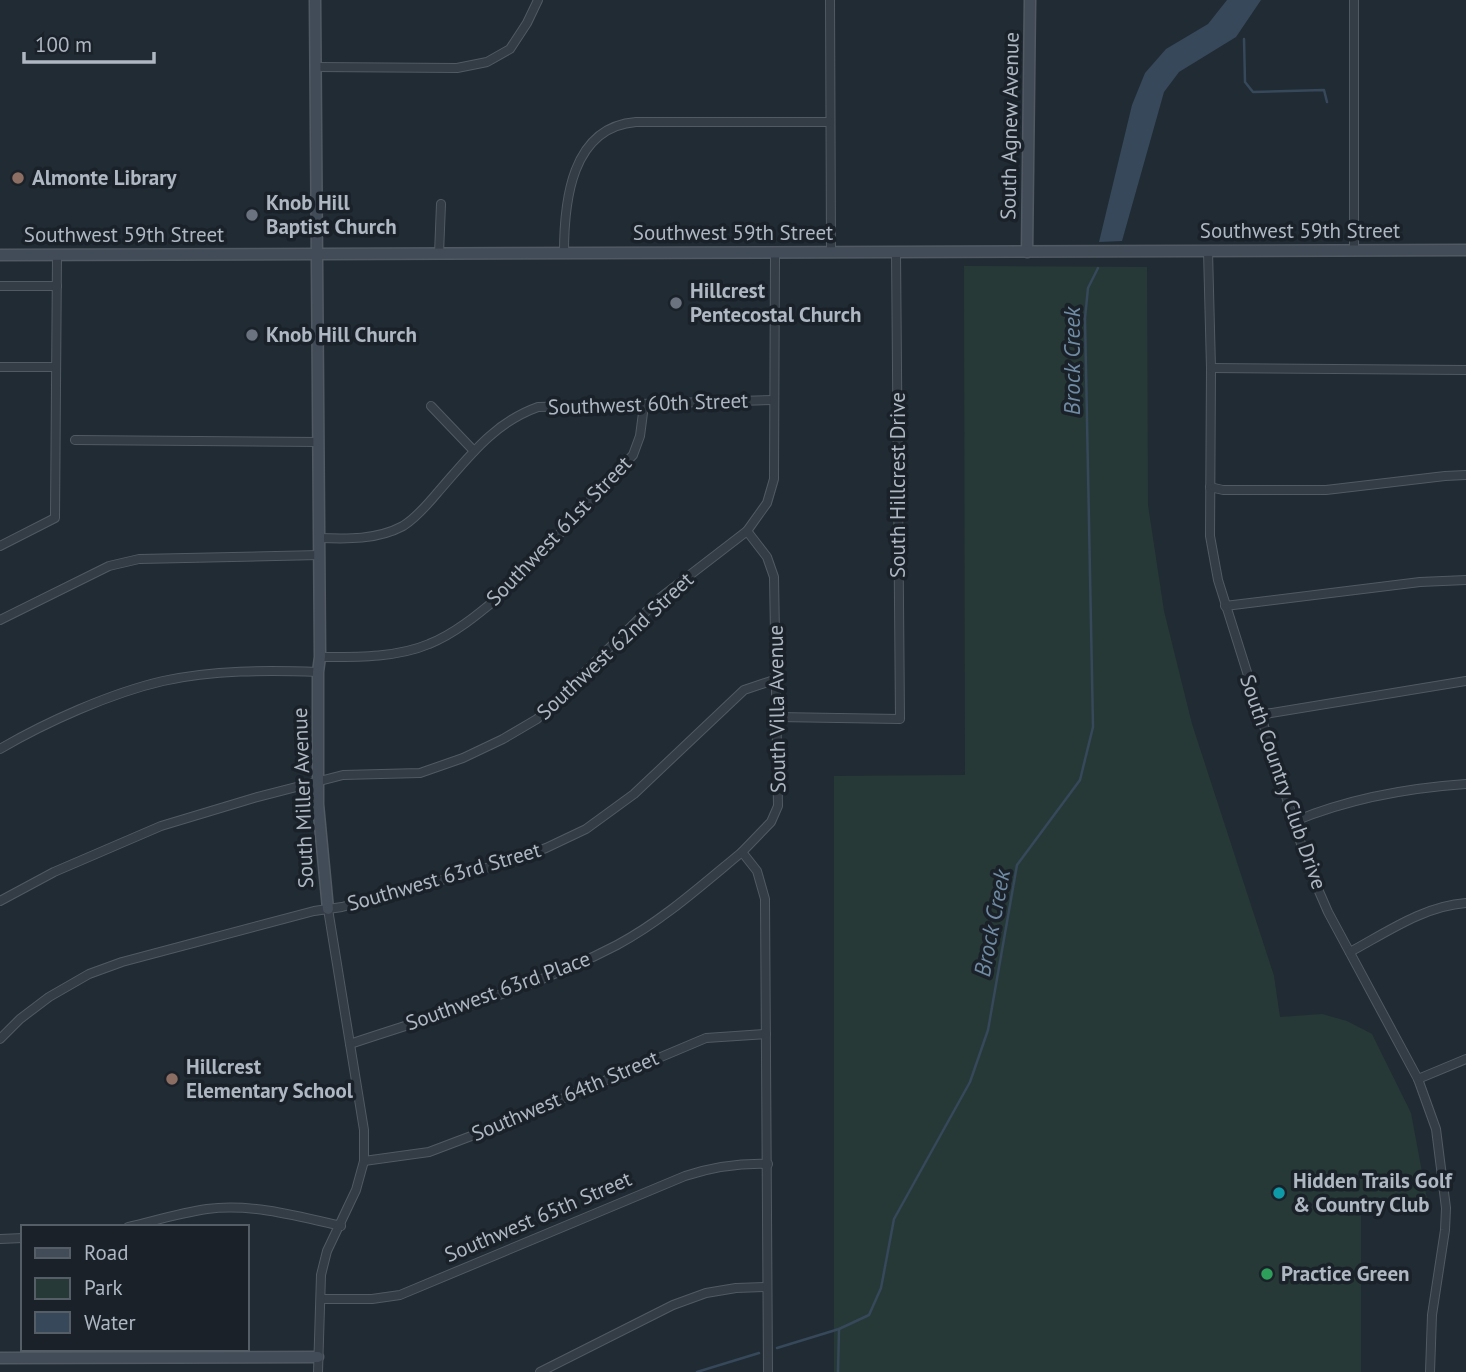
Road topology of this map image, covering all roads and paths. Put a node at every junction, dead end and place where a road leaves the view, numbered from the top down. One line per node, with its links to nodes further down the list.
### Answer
1 (315, 0): 6 (street, South Miller Avenue)
2 (538, 0): 6 (street)
3 (830, 0): 7 (street)
4 (1030, 0): 15 (street, South Agnew Avenue)
5 (1353, 0): 9 (street)
6 (315, 67): 17 (street, South Miller Avenue)
7 (831, 122): 13 (street); 16 (street)
8 (441, 204): 18 (street)
9 (1354, 250): 10 (street, Southwest 59th Street); 11 (street, Southwest 59th Street)
10 (1466, 250)
11 (1208, 251): 15 (street, Southwest 59th Street); 25 (street, South Country Club Drive)
12 (775, 252): 13 (street, Southwest 59th Street); 16 (street, Southwest 59th Street); 27 (street)
13 (831, 252): 14 (street, Southwest 59th Street)
14 (896, 252): 15 (street, Southwest 59th Street); 47 (street, South Hillcrest Drive)
15 (1027, 252)
16 (564, 253): 18 (street, Southwest 59th Street)
17 (316, 254): 18 (street, Southwest 59th Street); 20 (street, Southwest 59th Street); 31 (street, South Miller Avenue)
18 (439, 254)
19 (0, 255): 20 (street, Southwest 59th Street)
20 (57, 255): 22 (street)
21 (0, 286): 22 (street)
22 (57, 286): 24 (street)
23 (0, 367): 24 (street)
24 (56, 367): 37 (street)
25 (1211, 368): 26 (street); 34 (street, South Country Club Drive)
26 (1466, 370)
27 (774, 400): 28 (street, Southwest 60th Street); 35 (street)
28 (644, 405): 32 (street, Southwest 60th Street); 42 (street, Southwest 61st Street)
29 (430, 406): 32 (street)
30 (75, 440): 31 (street)
31 (318, 442): 36 (street, South Miller Avenue)
32 (474, 451): 36 (street, Southwest 60th Street)
33 (1466, 475): 34 (street)
34 (1210, 487): 40 (street, South Country Club Drive)
35 (747, 531): 44 (street, South Villa Avenue); 49 (street, Southwest 62nd Street)
36 (319, 538): 38 (street, South Miller Avenue)
37 (0, 546)
38 (320, 555): 41 (street); 42 (street, South Miller Avenue)
39 (1466, 580): 40 (street)
40 (1225, 606): 46 (street, South Country Club Drive)
41 (0, 620)
42 (320, 657): 43 (street, South Miller Avenue)
43 (318, 671): 48 (street); 49 (street, South Miller Avenue)
44 (777, 679): 47 (street, South Villa Avenue); 55 (street, Southwest 63rd Street)
45 (1466, 681): 46 (street)
46 (1259, 715): 51 (street, South Country Club Drive)
47 (777, 717): 52 (street, South Villa Avenue)
48 (0, 749)
49 (320, 782): 53 (street, Southwest 62nd Street); 55 (street, South Miller Avenue)
50 (1466, 784): 51 (street)
51 (1294, 821): 56 (street, South Country Club Drive)
52 (742, 852): 57 (street); 59 (street, Southwest 63rd Place)
53 (0, 901)
54 (1466, 903): 56 (street)
55 (328, 909): 58 (street, Southwest 63rd Street); 59 (street, South Miller Avenue)
56 (1350, 952): 61 (street, South Country Club Drive)
57 (766, 1034): 62 (street, Southwest 64th Street); 63 (street)
58 (0, 1039)
59 (350, 1044): 62 (street, South Miller Avenue)
60 (1466, 1059): 61 (street)
61 (1418, 1079): 75 (street, South Country Club Drive)
62 (364, 1161): 65 (street, South Miller Avenue)
63 (768, 1164): 68 (street); 69 (street, Southwest 65th Street)
64 (137, 1225): 65 (street)
65 (341, 1226): 69 (street, South Miller Avenue)
66 (0, 1238): 67 (street)
67 (21, 1238)
68 (767, 1287): 73 (street); 74 (street)
69 (321, 1299): 70 (street, South Miller Avenue)
70 (318, 1357): 71 (street); 72 (street, South Miller Avenue)
71 (0, 1358)
72 (318, 1372)
73 (540, 1372)
74 (768, 1372)
75 (1430, 1372)

